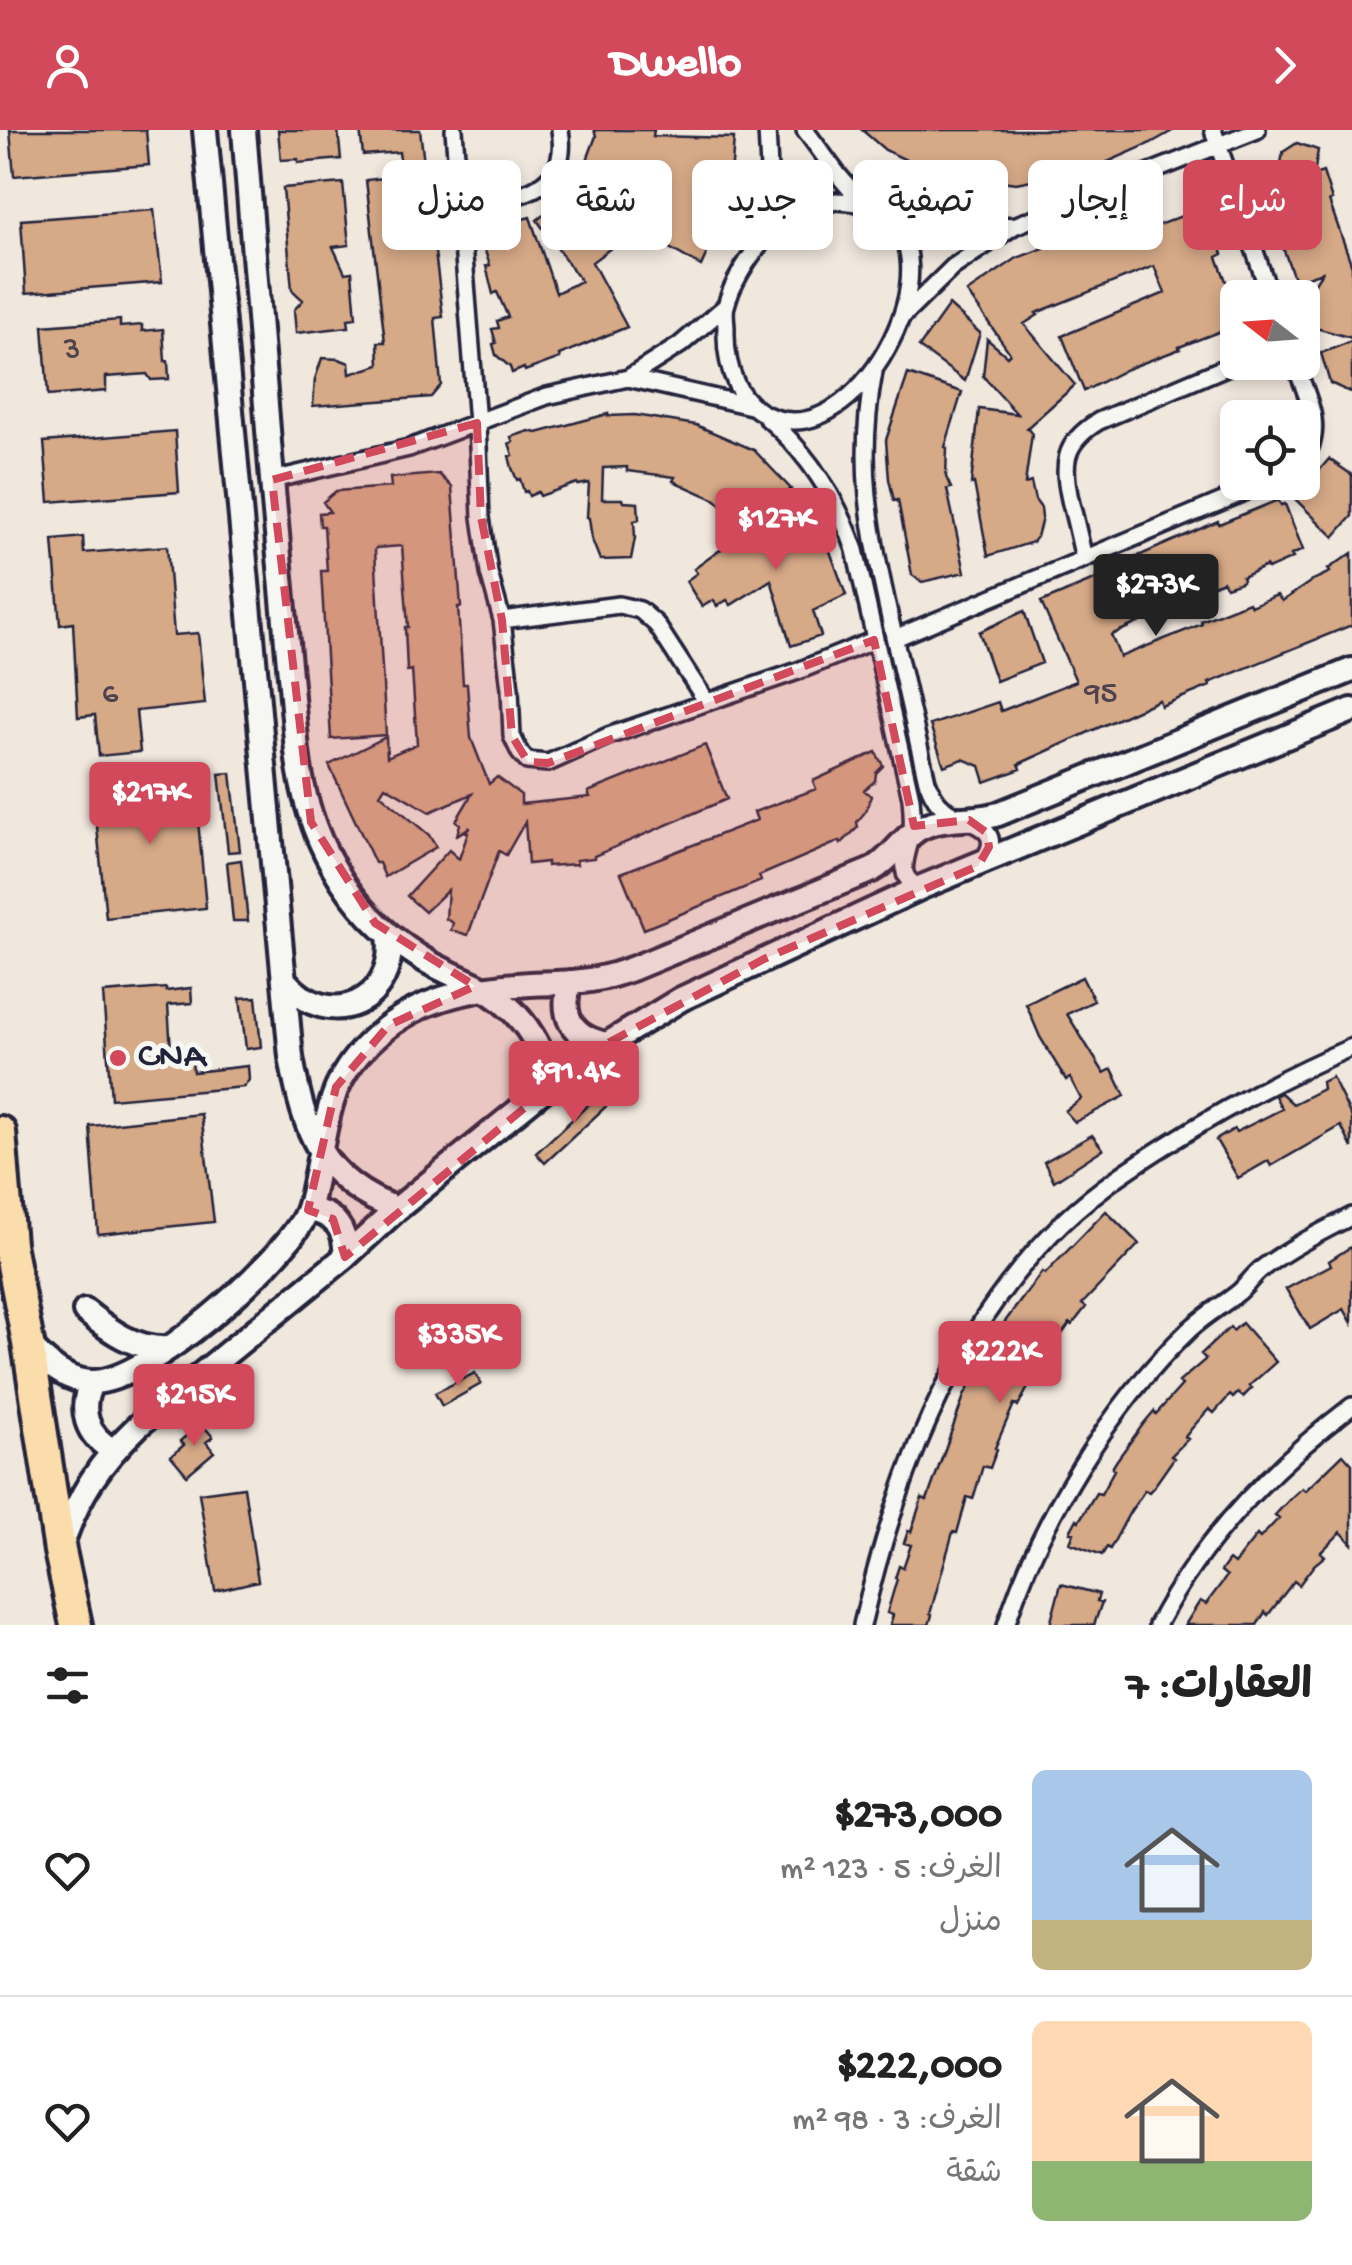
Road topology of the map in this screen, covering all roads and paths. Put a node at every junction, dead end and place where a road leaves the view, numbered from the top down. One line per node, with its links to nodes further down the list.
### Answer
1 (204, 130): 41 (street)
2 (244, 130): 27 (street)
3 (454, 130): 10 (street)
4 (560, 130): 13 (street)
5 (767, 130): 11 (street)
6 (805, 130): 12 (street)
7 (1214, 130): 9 (street)
8 (1257, 130): 9 (street)
9 (1219, 146): 15 (street); 19 (street)
10 (457, 160)
11 (769, 160)
12 (853, 190)
13 (521, 195)
14 (1008, 226): 15 (street)
15 (1014, 226): 21 (street)
16 (464, 250): 26 (street)
17 (756, 250): 20 (street)
18 (907, 250): 21 (street)
19 (1266, 280)
20 (726, 306): 24 (street); 25 (street)
21 (901, 319): 22 (street)
22 (874, 370): 25 (street); 31 (street)
23 (1220, 370): 29 (street)
24 (628, 378): 25 (street); 26 (street)
25 (758, 410): 32 (street)
26 (477, 424): 27 (street); 30 (street)
27 (272, 480): 40 (street)
28 (1225, 500): 29 (street)
29 (1084, 559): 31 (street)
30 (502, 620): 34 (street); 34 (street)
31 (895, 638): 36 (street)
32 (874, 640): 34 (street); 37 (street)
33 (1352, 670): 36 (street)
34 (706, 701)
35 (1352, 710): 38 (street)
36 (969, 820): 37 (street); 38 (street)
37 (912, 834): 39 (street); 42 (street)
38 (978, 866): 39 (street)
39 (922, 887): 44 (street)
40 (390, 935): 41 (street); 43 (street)
41 (286, 982): 48 (street)
42 (570, 982): 43 (street); 44 (street)
43 (482, 988): 46 (street); 48 (street)
44 (605, 1044): 46 (street)
45 (1352, 1046): 61 (street)
46 (552, 1083): 49 (street)
47 (0, 1132): 54 (highway)
48 (320, 1154): 49 (street); 50 (street)
49 (397, 1208): 52 (street)
50 (308, 1210): 52 (street); 55 (street)
51 (1352, 1216): 62 (street)
52 (345, 1257): 58 (street)
53 (85, 1310): 55 (street)
54 (28, 1343): 56 (street); 59 (highway)
55 (169, 1348): 56 (street)
56 (92, 1382): 58 (street)
57 (1352, 1406): 63 (street)
58 (113, 1450): 59 (street)
59 (60, 1551): 60 (highway)
60 (76, 1625)
61 (862, 1625)
62 (1006, 1625)
63 (1158, 1625)

